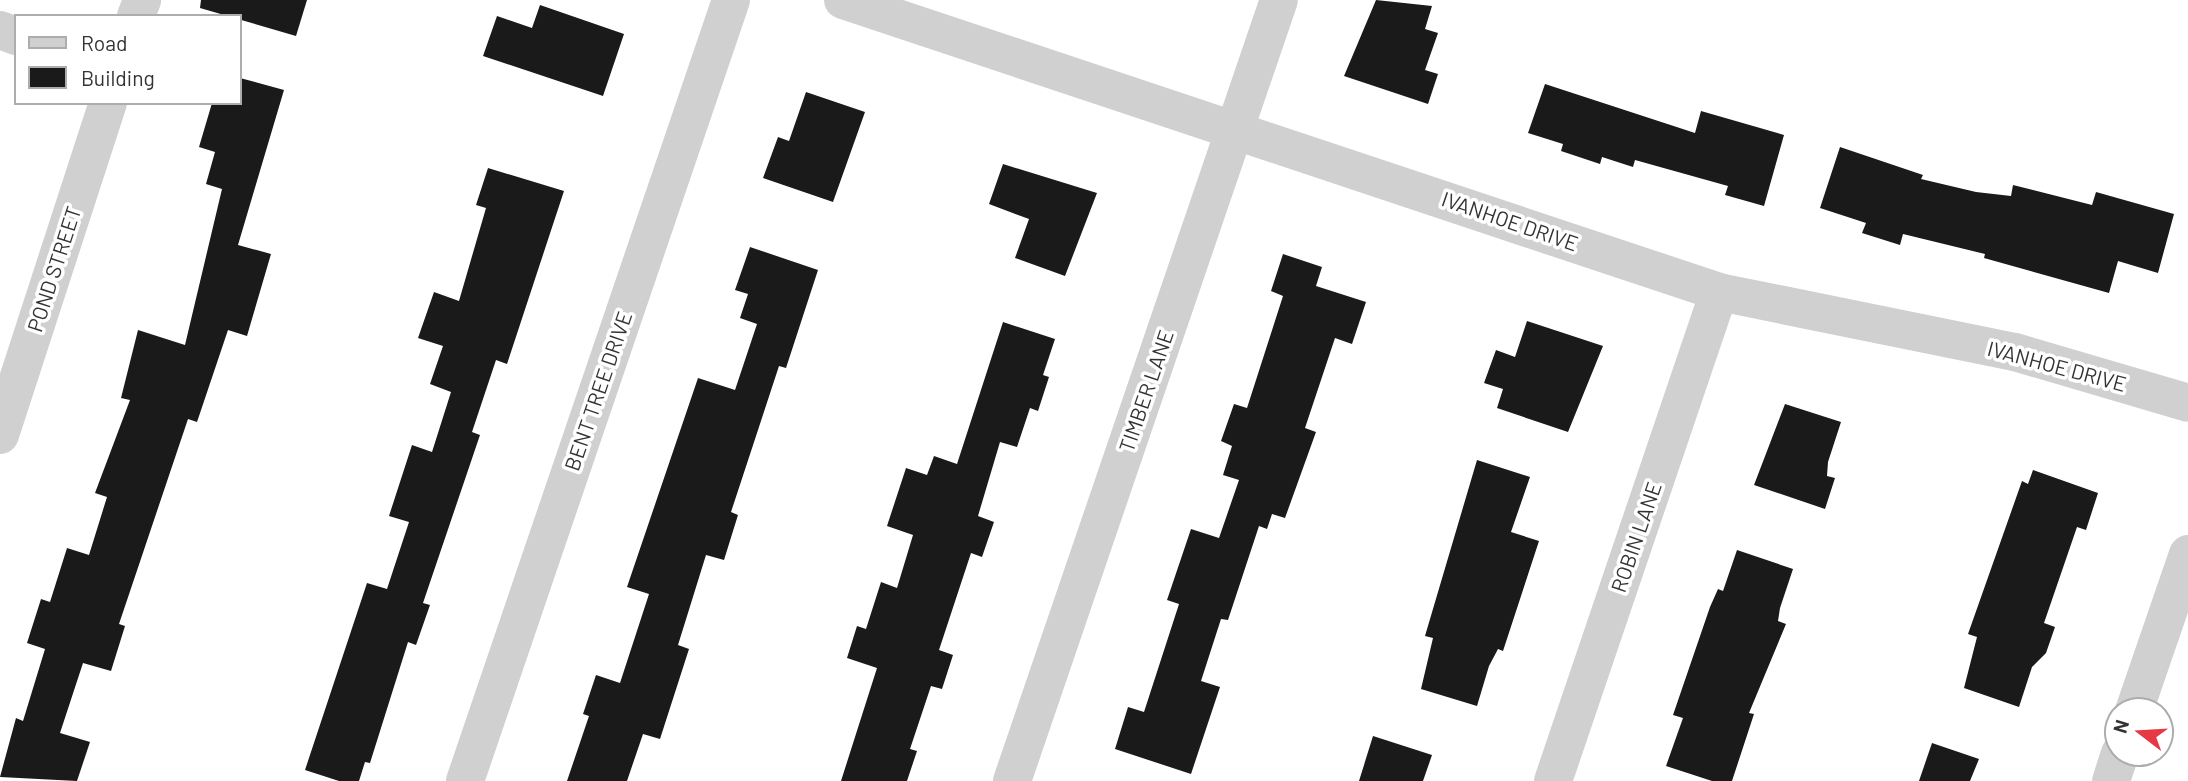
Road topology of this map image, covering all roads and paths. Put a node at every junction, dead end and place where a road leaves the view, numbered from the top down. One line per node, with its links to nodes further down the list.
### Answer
1 (731, 0): 11 (street, BENT TREE DRIVE)
2 (843, 0): 5 (street, IVANHOE DRIVE)
3 (1279, 0): 5 (street, TIMBER LANE)
4 (107, 105): 8 (street, POND STREET)
5 (1236, 127): 6 (street, IVANHOE DRIVE); 12 (street, TIMBER LANE)
6 (1719, 292): 7 (street, IVANHOE DRIVE); 13 (street, ROBIN LANE)
7 (2188, 403)
8 (0, 434)
9 (2188, 554): 10 (street)
10 (2139, 697)
11 (465, 781)
12 (1012, 781)
13 (1553, 781)

